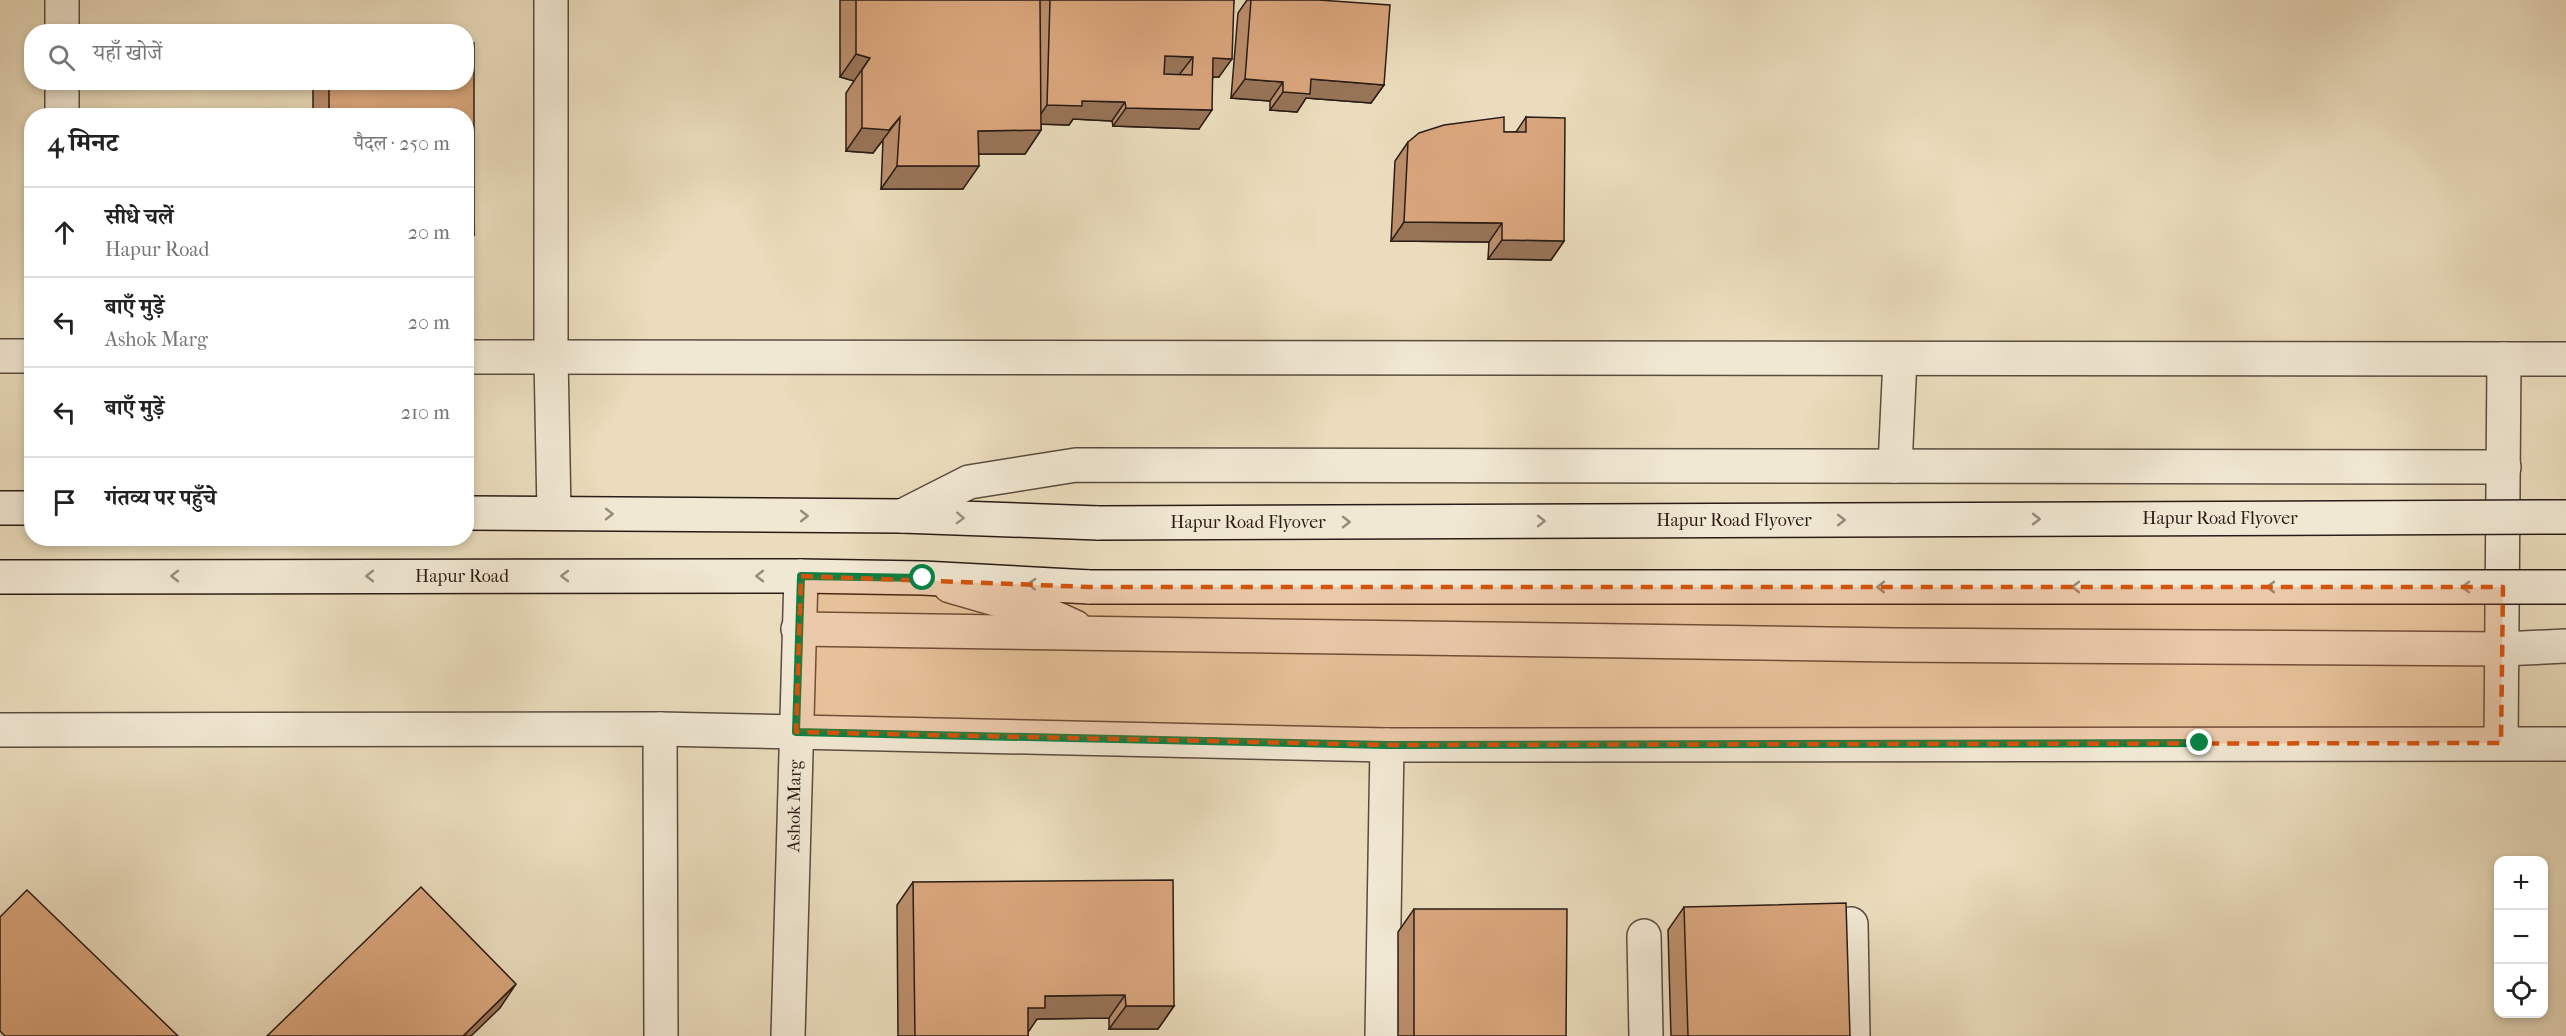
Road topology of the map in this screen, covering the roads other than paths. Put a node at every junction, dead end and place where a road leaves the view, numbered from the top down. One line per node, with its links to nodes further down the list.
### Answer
1 (62, 0): 3 (street)
2 (551, 0): 9 (street)
3 (62, 24)
4 (62, 90): 5 (street)
5 (62, 108)
6 (0, 356): 7 (street)
7 (24, 356)
8 (474, 357): 9 (street)
9 (550, 357): 10 (street); 18 (street)
10 (1900, 359): 11 (street); 13 (street)
11 (2504, 359): 12 (street); 14 (street)
12 (2566, 359)
13 (1895, 466): 14 (street); 19 (street)
14 (2504, 467): 28 (street)
15 (0, 508): 16 (street)
16 (24, 508)
17 (474, 513): 18 (street)
18 (554, 513): 19 (street, one-way to 19)
19 (902, 516): 20 (street, Hapur Road Flyover, one-way to 20, bridge)
20 (2566, 517)
21 (801, 576): 22 (street, Hapur Road, one-way to 22); 23 (street, Hapur Road); 25 (street, Ashok Marg)
22 (0, 577)
23 (923, 578): 24 (street, one-way to 23, bridge); 26 (street)
24 (2566, 587)
25 (798, 629): 26 (street); 31 (street, Ashok Marg)
26 (1090, 634): 28 (street)
27 (2566, 646): 28 (street)
28 (2503, 649): 32 (street)
29 (660, 729): 30 (street); 31 (street); 37 (street)
30 (0, 730)
31 (796, 732): 34 (street); 38 (street, Ashok Marg)
32 (2500, 742): 33 (street); 34 (street)
33 (2566, 744)
34 (1387, 745): 39 (street)
35 (1851, 924): 41 (street)
36 (1644, 936): 40 (street)
37 (661, 1036)
38 (788, 1036)
39 (1382, 1036)
40 (1646, 1036)
41 (1853, 1036)

